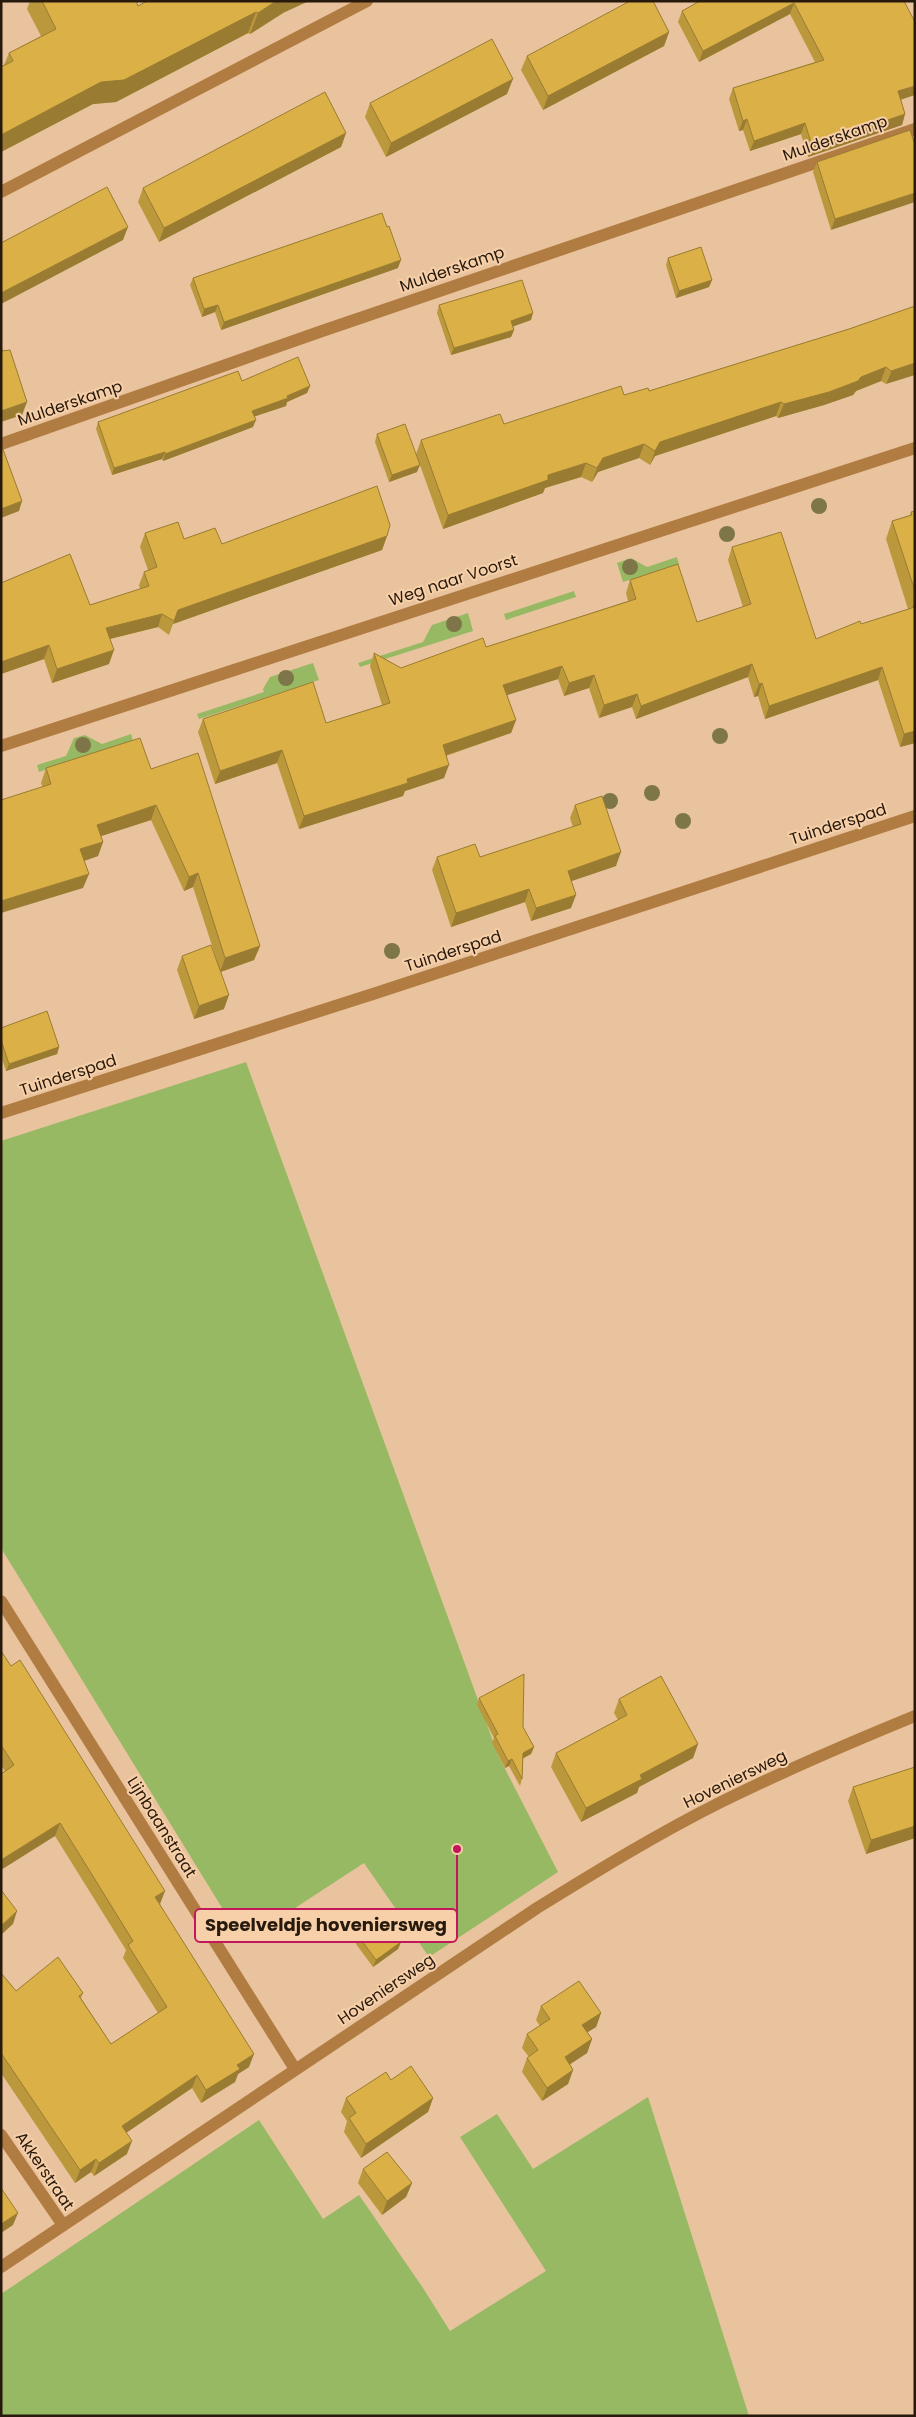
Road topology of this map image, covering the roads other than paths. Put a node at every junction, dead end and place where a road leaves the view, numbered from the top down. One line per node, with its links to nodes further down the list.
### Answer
1 (367, 1): 3 (street)
2 (915, 129): 4 (street, Mulderskamp)
3 (1, 192)
4 (1, 444)
5 (915, 448): 6 (street, Weg naar Voorst)
6 (1, 746)
7 (915, 816): 8 (street, Tuinderspad)
8 (1, 1113)
9 (1, 1601): 11 (street, Lijnbaanstraat)
10 (915, 1716): 11 (street, Hoveniersweg)
11 (294, 2069): 13 (street, Hoveniersweg)
12 (1, 2135): 13 (street, Akkerstraat)
13 (63, 2226): 14 (street, Hoveniersweg)
14 (1, 2267)

